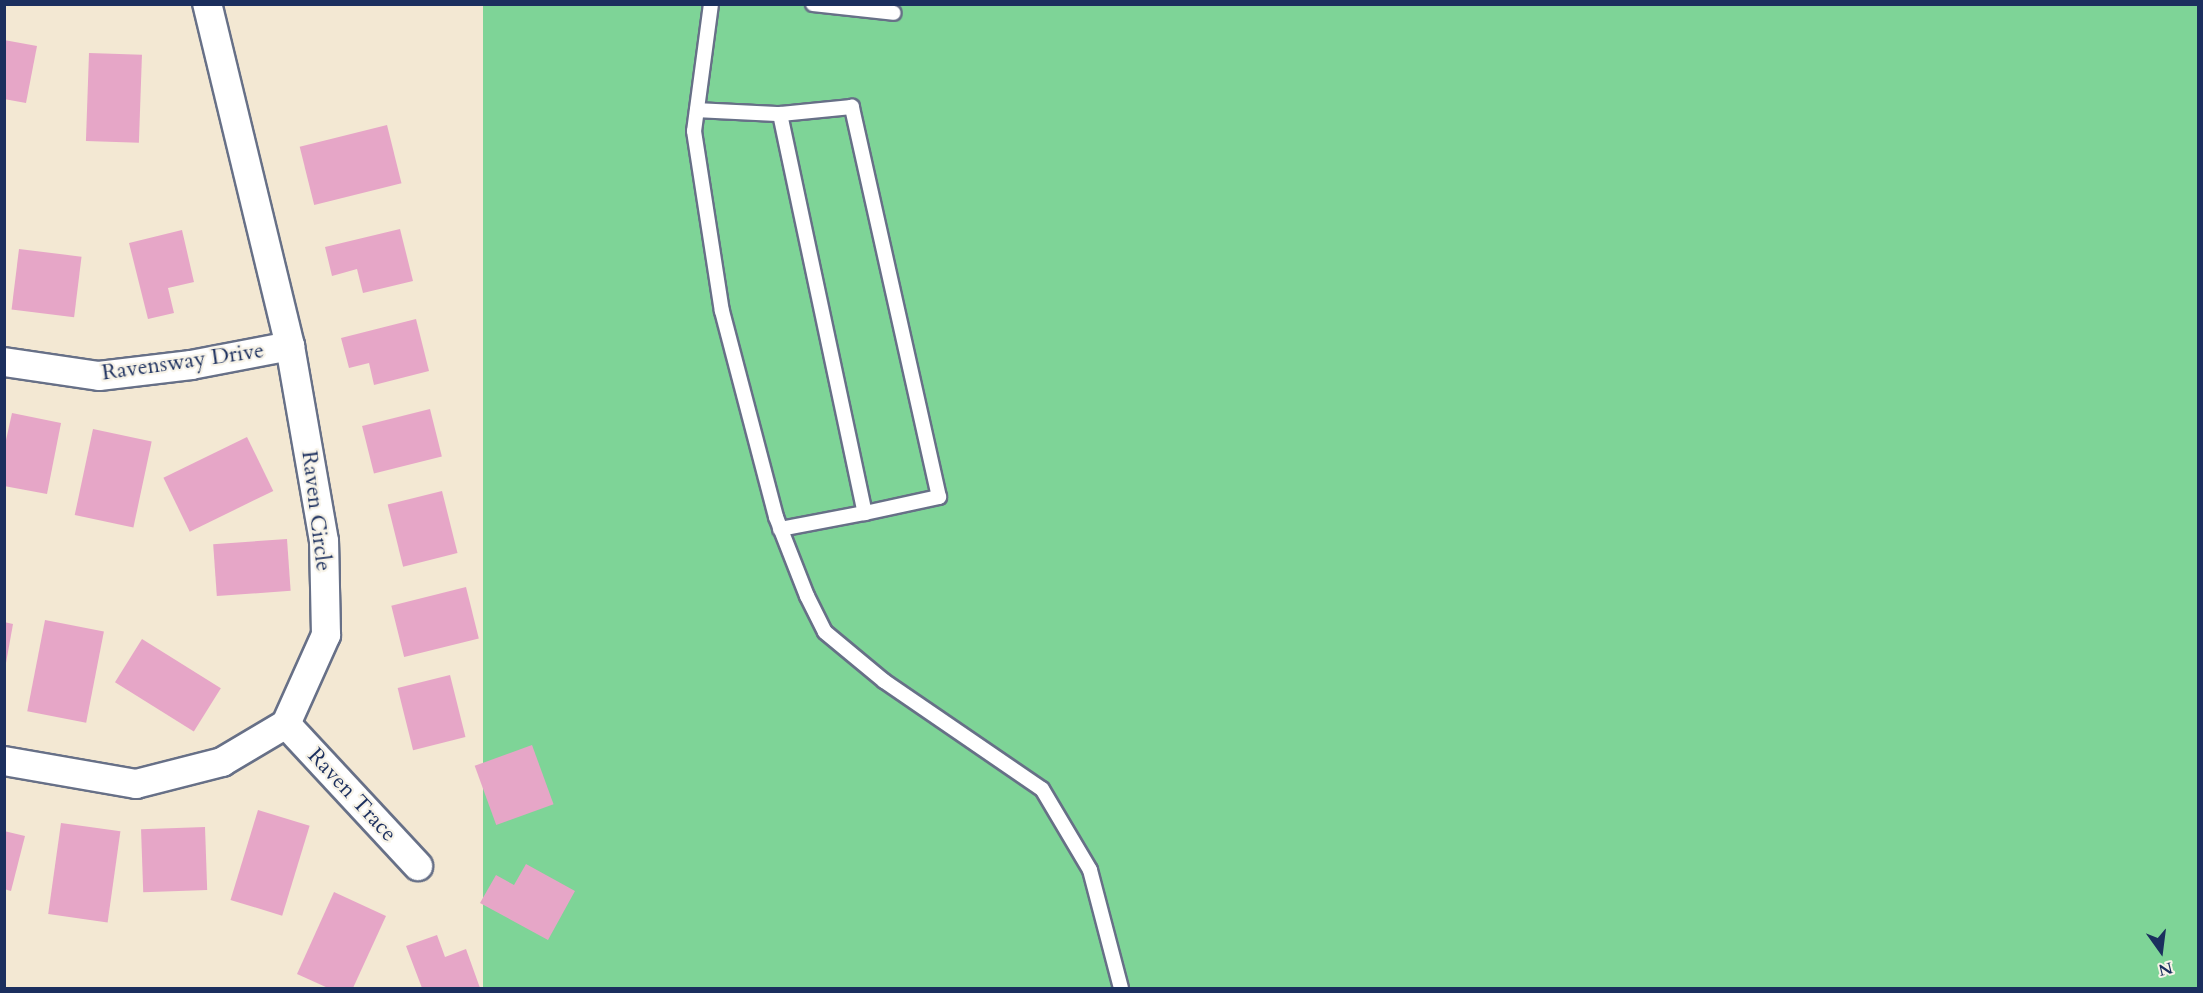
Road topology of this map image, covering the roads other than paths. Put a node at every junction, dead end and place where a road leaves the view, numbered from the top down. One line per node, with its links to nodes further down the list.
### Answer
1 (207, 4): 7 (street, Raven Circle)
2 (711, 4): 5 (lane)
3 (813, 4): 4 (lane)
4 (894, 12)
5 (697, 110): 6 (lane); 10 (lane)
6 (780, 114): 9 (lane); 9 (lane)
7 (290, 346): 8 (street, Ravensway Drive); 11 (street, Raven Circle)
8 (4, 362)
9 (864, 513): 10 (lane)
10 (780, 529): 14 (lane)
11 (286, 724): 12 (street); 13 (street, Raven Trace)
12 (4, 761)
13 (418, 866)
14 (1121, 988)

